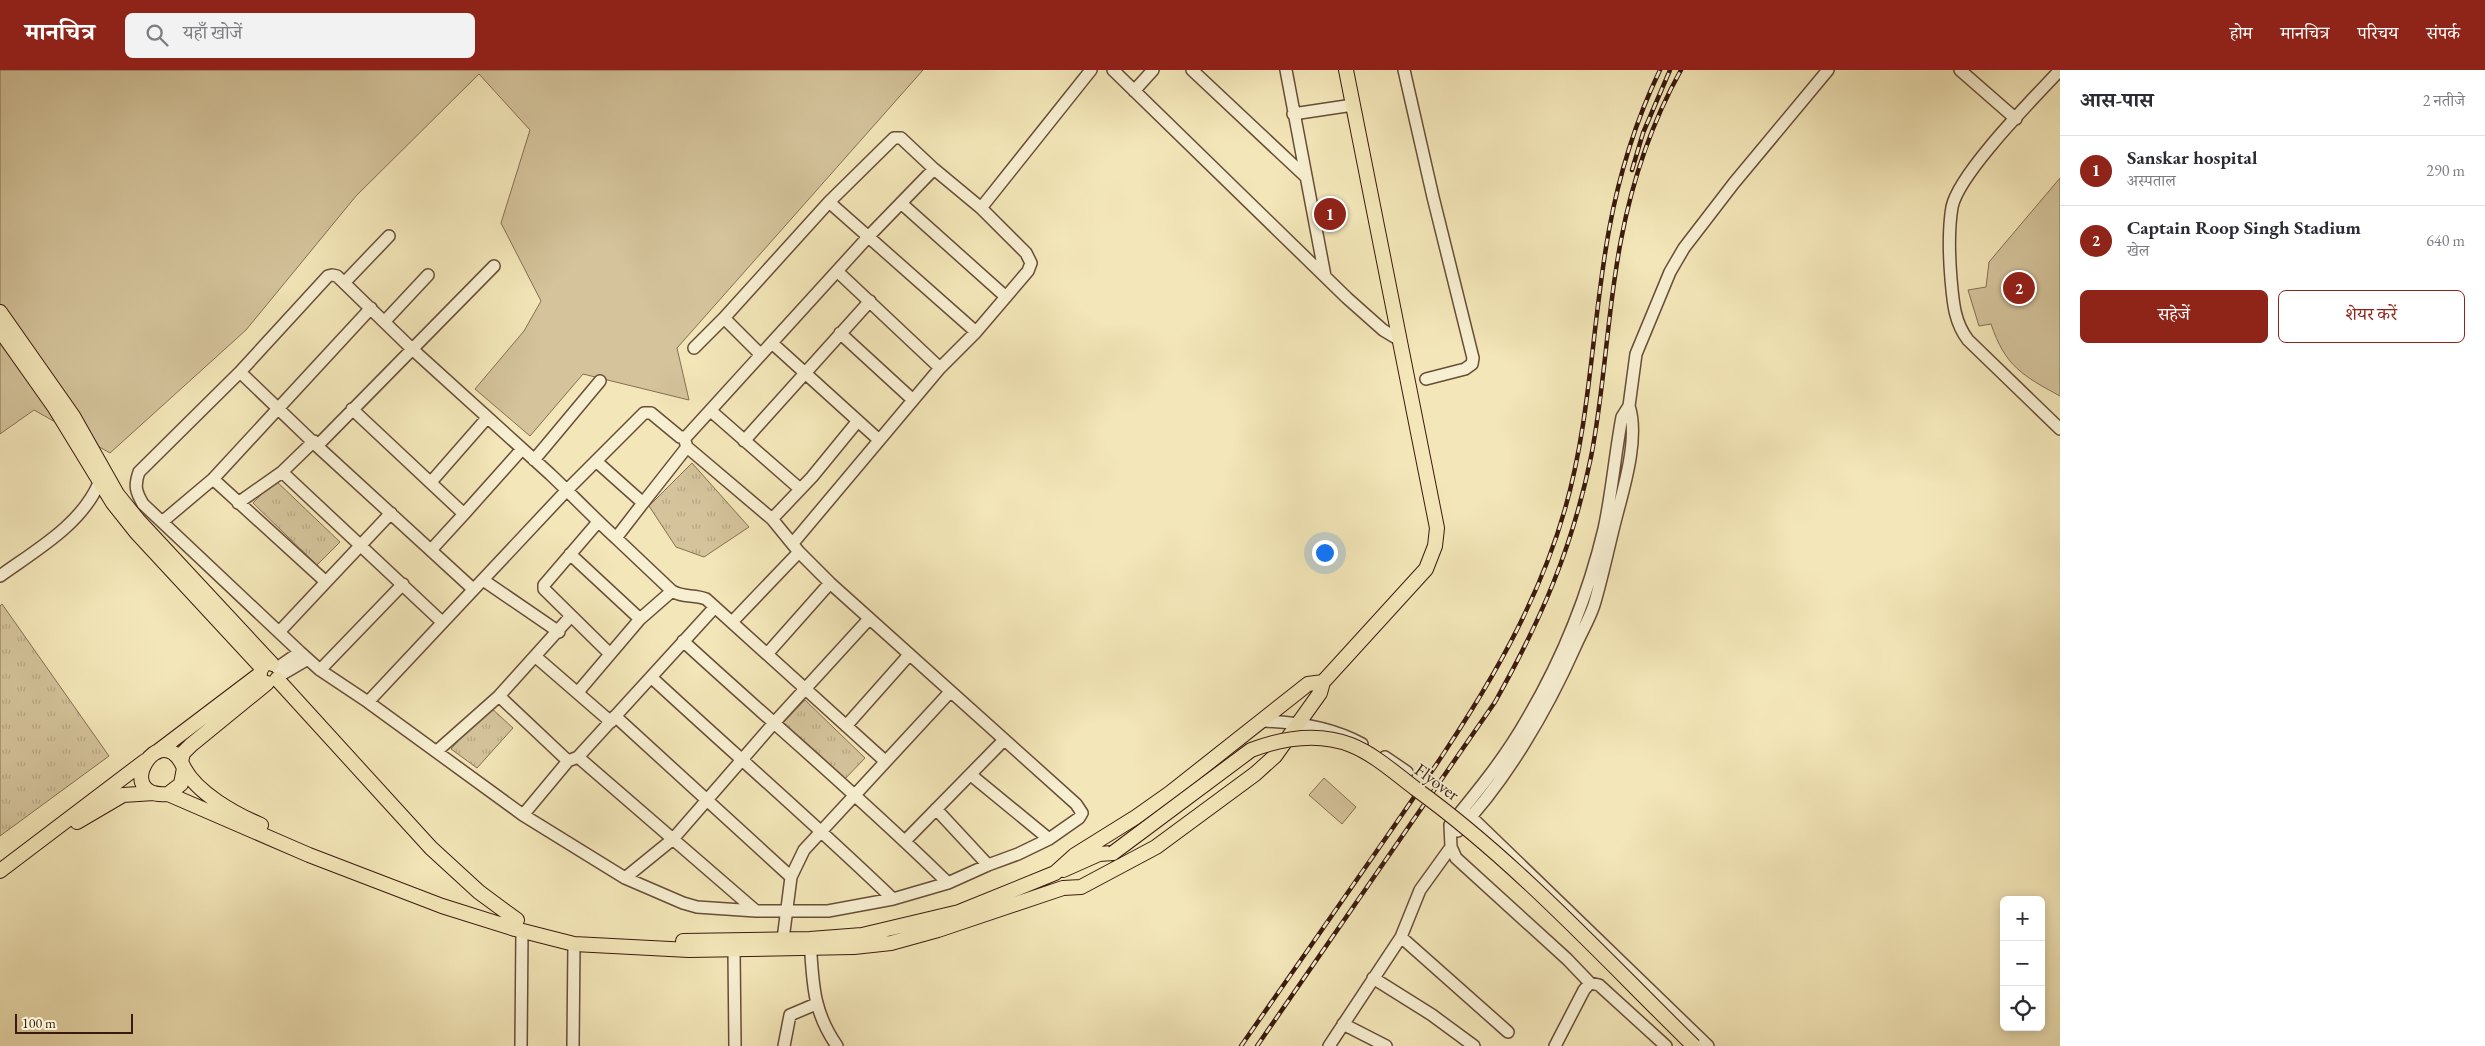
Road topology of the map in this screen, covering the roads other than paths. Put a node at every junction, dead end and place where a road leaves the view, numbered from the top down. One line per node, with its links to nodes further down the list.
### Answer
1 (1091, 70): 21 (street)
2 (1113, 70): 13 (street)
3 (1153, 70): 13 (street)
4 (1192, 70): 18 (street)
5 (1276, 70): 12 (street)
6 (1346, 70): 14 (main road)
7 (1404, 70): 46 (street)
8 (1828, 70): 130 (street)
9 (1960, 70): 11 (street)
10 (2060, 70): 16 (street)
11 (1974, 74): 16 (street)
12 (1287, 76): 15 (street)
13 (1134, 91): 27 (street)
14 (1353, 105): 15 (street); 38 (main road)
15 (1293, 114): 18 (street)
16 (2016, 119): 54 (street)
17 (934, 169): 19 (street); 20 (street); 21 (street)
18 (1305, 176): 27 (street)
19 (829, 202): 23 (street); 33 (street)
20 (901, 202): 23 (street); 29 (street)
21 (981, 208): 29 (street)
22 (389, 236): 28 (street)
23 (868, 237): 25 (street); 36 (street)
24 (494, 266): 40 (street)
25 (838, 272): 30 (street); 39 (street)
26 (428, 275): 34 (street)
27 (1325, 276): 38 (street)
28 (344, 283): 31 (street); 44 (street)
29 (1006, 297): 36 (street)
30 (870, 301): 37 (street); 43 (street)
31 (371, 308): 34 (street); 49 (street)
32 (0, 312): 102 (main road)
33 (724, 318): 41 (street); 42 (street)
34 (385, 321): 40 (street)
35 (0, 330): 65 (main road)
36 (976, 332): 43 (street)
37 (840, 333): 45 (street); 48 (street)
38 (1398, 338): 104 (main road)
39 (772, 343): 42 (street); 45 (street)
40 (411, 348): 50 (street); 52 (street)
41 (694, 348)
42 (760, 354): 51 (street)
43 (940, 368): 48 (street)
44 (240, 372): 49 (street); 73 (street)
45 (805, 373): 53 (street); 56 (street)
46 (1426, 379)
47 (600, 382): 60 (street)
48 (913, 400): 55 (street)
49 (280, 409): 58 (street); 63 (street)
50 (352, 409): 58 (street); 64 (street)
51 (711, 411): 56 (street); 57 (street)
52 (487, 418): 59 (street); 64 (street)
53 (857, 422): 55 (street); 66 (street)
54 (2060, 429)
55 (879, 440): 77 (street)
56 (744, 441): 66 (street)
57 (685, 442): 61 (street); 68 (street); 72 (street)
58 (316, 444): 62 (street); 70 (street)
59 (522, 449): 60 (street); 71 (street)
60 (534, 460): 67 (street)
61 (597, 462): 67 (street); 68 (street)
62 (282, 472): 69 (street); 76 (street)
63 (213, 479): 69 (street); 73 (street)
64 (430, 482): 71 (street)
65 (99, 483): 80 (street); 102 (main road)
66 (800, 489): 72 (street)
67 (567, 490): 74 (street); 81 (street)
68 (643, 503): 75 (street)
69 (238, 504): 82 (street)
70 (391, 513): 76 (street); 78 (street)
71 (464, 514): 78 (street)
72 (772, 519): 77 (street)
73 (162, 522): 93 (street)
74 (598, 522): 75 (street); 79 (street)
75 (616, 538): 86 (street)
76 (360, 546): 82 (street); 84 (street)
77 (796, 548): 83 (street); 92 (street)
78 (431, 550): 85 (street)
79 (570, 554): 88 (street); 90 (street)
80 (0, 576)
81 (483, 580): 85 (street); 94 (street)
82 (326, 582): 93 (street)
83 (830, 583): 89 (street); 97 (street)
84 (403, 584): 91 (street); 101 (street)
85 (474, 589): 91 (street)
86 (672, 591): 87 (street); 90 (street)
87 (715, 607): 92 (street); 95 (street)
88 (571, 616): 94 (street); 96 (street)
89 (870, 619): 98 (street); 105 (street)
90 (640, 620): 96 (street)
91 (442, 622): 109 (street)
92 (732, 622): 97 (street)
93 (280, 631): 99 (street)
94 (559, 632): 100 (street)
95 (683, 641): 103 (street); 113 (street)
96 (610, 653): 106 (street)
97 (767, 654): 105 (street)
98 (909, 655): 107 (street); 114 (street)
99 (304, 656): 101 (street); 102 (street)
100 (536, 657): 106 (street); 108 (street)
101 (320, 670): 109 (street)
102 (271, 673): 117 (main road); 122 (main road); 149 (main road)
103 (651, 677): 110 (street); 120 (street)
104 (1323, 682): 111 (main road); 112 (main road)
105 (805, 689): 113 (street); 114 (street)
106 (578, 692): 110 (street)
107 (950, 692): 115 (street); 121 (street)
108 (499, 696): 116 (street); 118 (street)
109 (368, 702): 116 (street)
110 (613, 719): 118 (street); 128 (street)
111 (1263, 721): 112 (street); 139 (main road)
112 (1298, 723): 123 (street); 145 (main road)
113 (772, 724): 120 (street); 127 (street)
114 (846, 726): 121 (street)
115 (1004, 740): 124 (street); 134 (street)
116 (437, 751): 131 (street)
117 (157, 752): 119 (main road); 122 (main road)
118 (573, 759): 131 (street); 133 (street)
119 (145, 761): 125 (main road); 138 (main road)
120 (742, 761): 128 (street); 132 (street)
121 (885, 761): 127 (street)
122 (182, 765): 126 (main road); 149 (main road)
123 (1407, 772)
124 (971, 775): 129 (street); 134 (street)
125 (154, 793): 126 (main road); 143 (main road)
126 (168, 794): 149 (main road)
127 (854, 795): 132 (street); 135 (street)
128 (706, 800): 133 (street); 141 (street)
129 (936, 809): 135 (street); 137 (street)
130 (1467, 813): 136 (street); 171 (street)
131 (523, 815): 142 (street)
132 (821, 829): 141 (street); 146 (street)
133 (673, 839): 142 (street); 147 (street)
134 (1049, 839): 137 (street)
135 (905, 841): 144 (street)
136 (1451, 842): 150 (street); 156 (street)
137 (988, 865): 144 (street)
138 (0, 871)
139 (1055, 873): 140 (main road, Flyover); 151 (main road, Flyover)
140 (1076, 873): 145 (main road, Flyover); 170 (main road, Flyover, bridge)
141 (791, 876): 148 (street)
142 (625, 878): 147 (street)
143 (0, 882)
144 (948, 883): 146 (street)
145 (1063, 888): 151 (main road)
146 (893, 899): 148 (street)
147 (756, 911): 148 (street)
148 (787, 911): 153 (street)
149 (520, 926): 152 (main road); 153 (main road); 160 (street)
150 (1401, 937): 155 (street); 159 (street)
151 (811, 943): 153 (main road); 157 (street)
152 (574, 944): 154 (main road); 161 (street)
153 (781, 944): 154 (main road)
154 (734, 951): 162 (street)
155 (1374, 978): 158 (street); 167 (street)
156 (1590, 983): 168 (street); 169 (street)
157 (816, 1004): 163 (street); 164 (street)
158 (1344, 1024): 165 (street); 166 (street)
159 (1508, 1032)
160 (521, 1046)
161 (573, 1046)
162 (736, 1046)
163 (784, 1046)
164 (837, 1046)
165 (1329, 1046)
166 (1386, 1046)
167 (1474, 1046)
168 (1555, 1046)
169 (1666, 1046)
170 (1694, 1046)
171 (1708, 1046)

